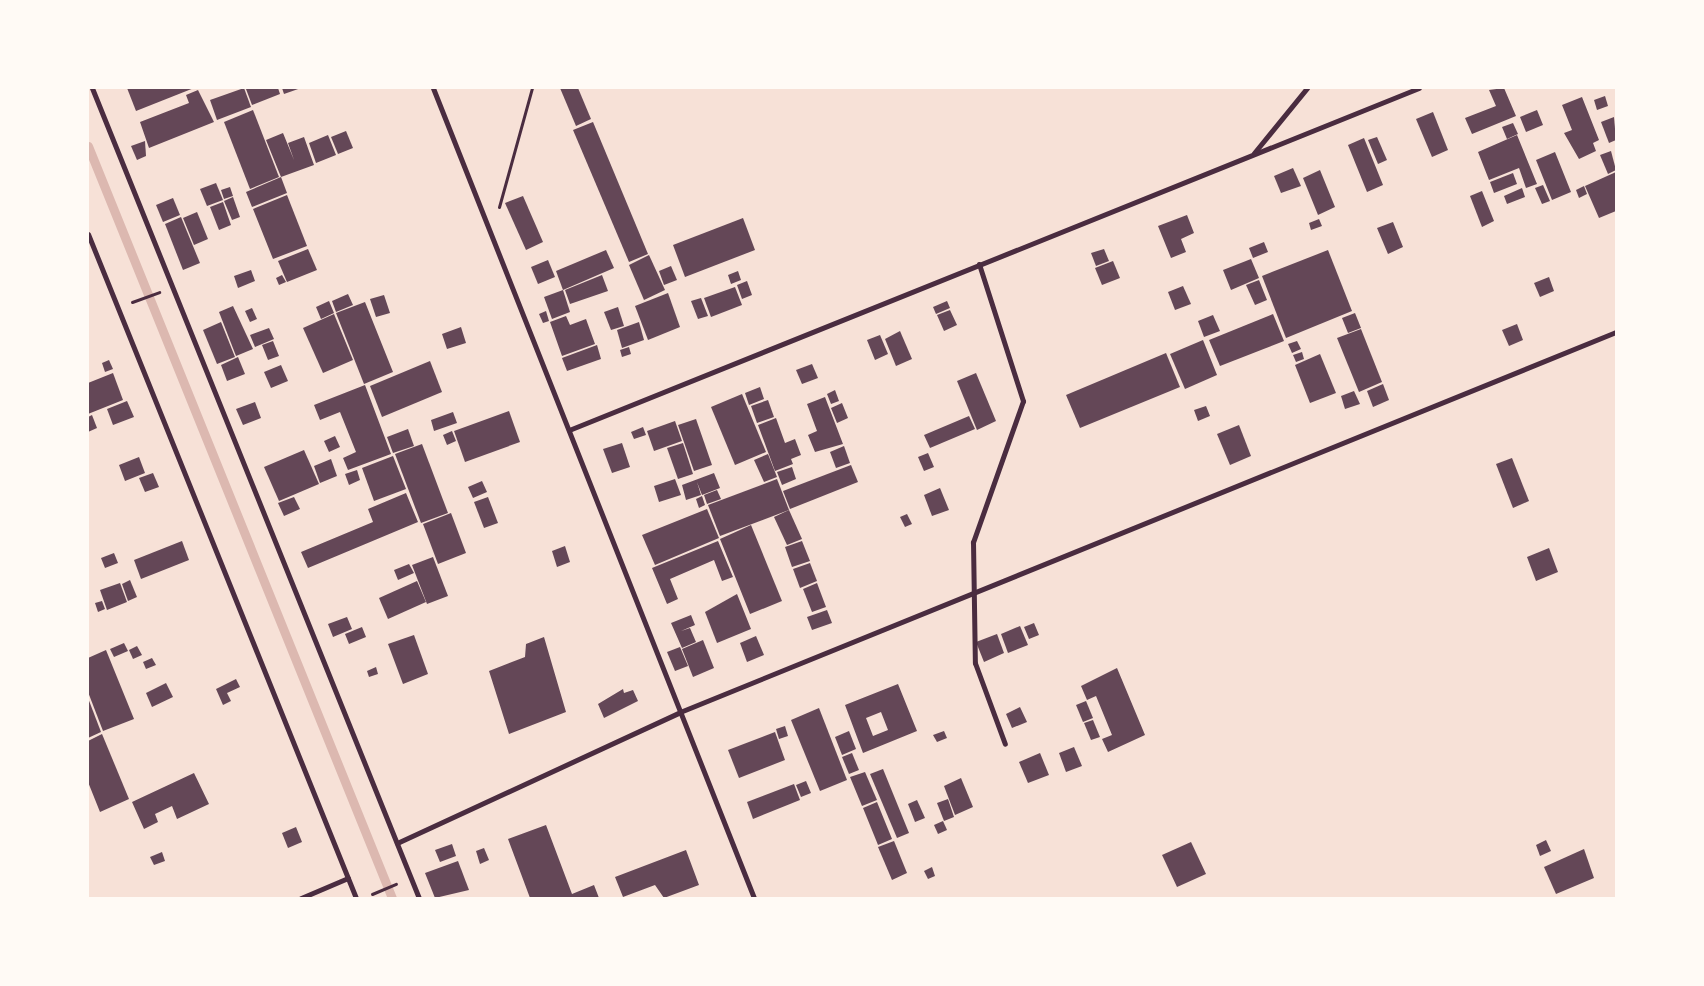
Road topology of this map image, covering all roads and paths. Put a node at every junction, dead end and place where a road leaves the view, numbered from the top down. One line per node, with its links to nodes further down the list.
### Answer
1 (92, 88): 10 (street)
2 (433, 88): 8 (street)
3 (532, 88): 8 (path)
4 (1307, 88): 6 (street)
5 (1419, 88): 6 (street)
6 (1254, 154): 9 (street)
7 (88, 234): 11 (street)
8 (492, 237): 13 (street)
9 (979, 264): 13 (street); 14 (street)
10 (171, 288): 11 (path); 17 (street)
11 (117, 308): 19 (street)
12 (1616, 332): 14 (street)
13 (569, 430): 15 (street)
14 (974, 591): 15 (street); 16 (street)
15 (680, 712): 17 (street); 24 (street)
16 (1005, 744)
17 (397, 843): 18 (street)
18 (410, 877): 22 (path); 23 (street)
19 (348, 878): 20 (street); 21 (street)
20 (301, 898)
21 (356, 898)
22 (362, 898)
23 (419, 898)
24 (754, 898)

